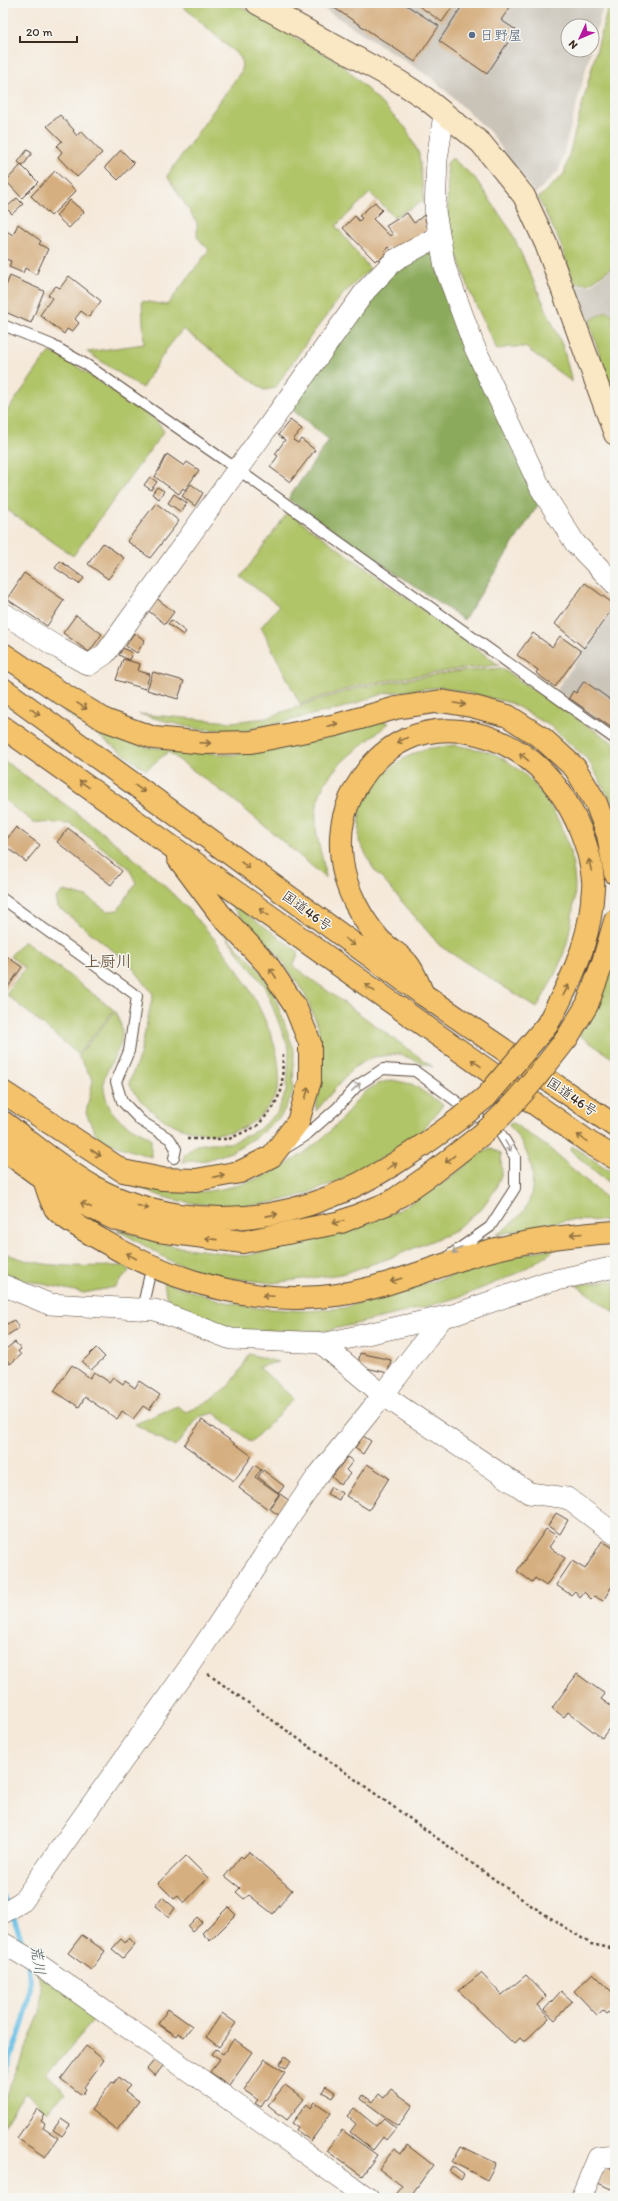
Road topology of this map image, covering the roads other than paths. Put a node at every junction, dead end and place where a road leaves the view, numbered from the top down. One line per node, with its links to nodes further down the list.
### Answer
1 (264, 5): 2 (street)
2 (444, 115): 3 (street); 5 (street)
3 (439, 236): 6 (street); 7 (street)
4 (3, 325): 6 (lane)
5 (615, 434)
6 (237, 469): 8 (street); 12 (lane)
7 (615, 584)
8 (3, 613)
9 (3, 654): 14 (highway, one-way to 14)
10 (3, 689): 17 (highway, 国道46号, one-way to 17)
11 (3, 727): 13 (highway, 国道46号, one-way to 11)
12 (615, 739)
13 (162, 838): 22 (highway, one-way to 13); 24 (highway, 国道46号, one-way to 13)
14 (615, 873)
15 (3, 899): 23 (lane)
16 (615, 921): 26 (highway, one-way to 26, bridge)
17 (424, 995): 20 (highway, 国道46号); 25 (highway, one-way to 17, bridge)
18 (3, 1098): 22 (highway, one-way to 22); 25 (highway)
19 (3, 1122): 25 (highway)
20 (615, 1126)
21 (3, 1149): 26 (highway)
22 (272, 1156): 29 (lane, one-way to 29)
23 (174, 1158)
24 (615, 1158)
25 (62, 1166)
26 (44, 1179): 29 (highway, one-way to 26)
27 (615, 1232): 29 (highway, one-way to 29)
28 (615, 1267): 33 (street)
29 (426, 1271)
30 (149, 1278): 32 (lane)
31 (3, 1285): 32 (street)
32 (142, 1309): 34 (street)
33 (442, 1318): 34 (street); 35 (street)
34 (321, 1343): 35 (street)
35 (383, 1395): 36 (street); 37 (street)
36 (615, 1534)
37 (8, 1910)
38 (6, 1945): 40 (street)
39 (615, 2156): 41 (street)
40 (368, 2198)
41 (582, 2198)

